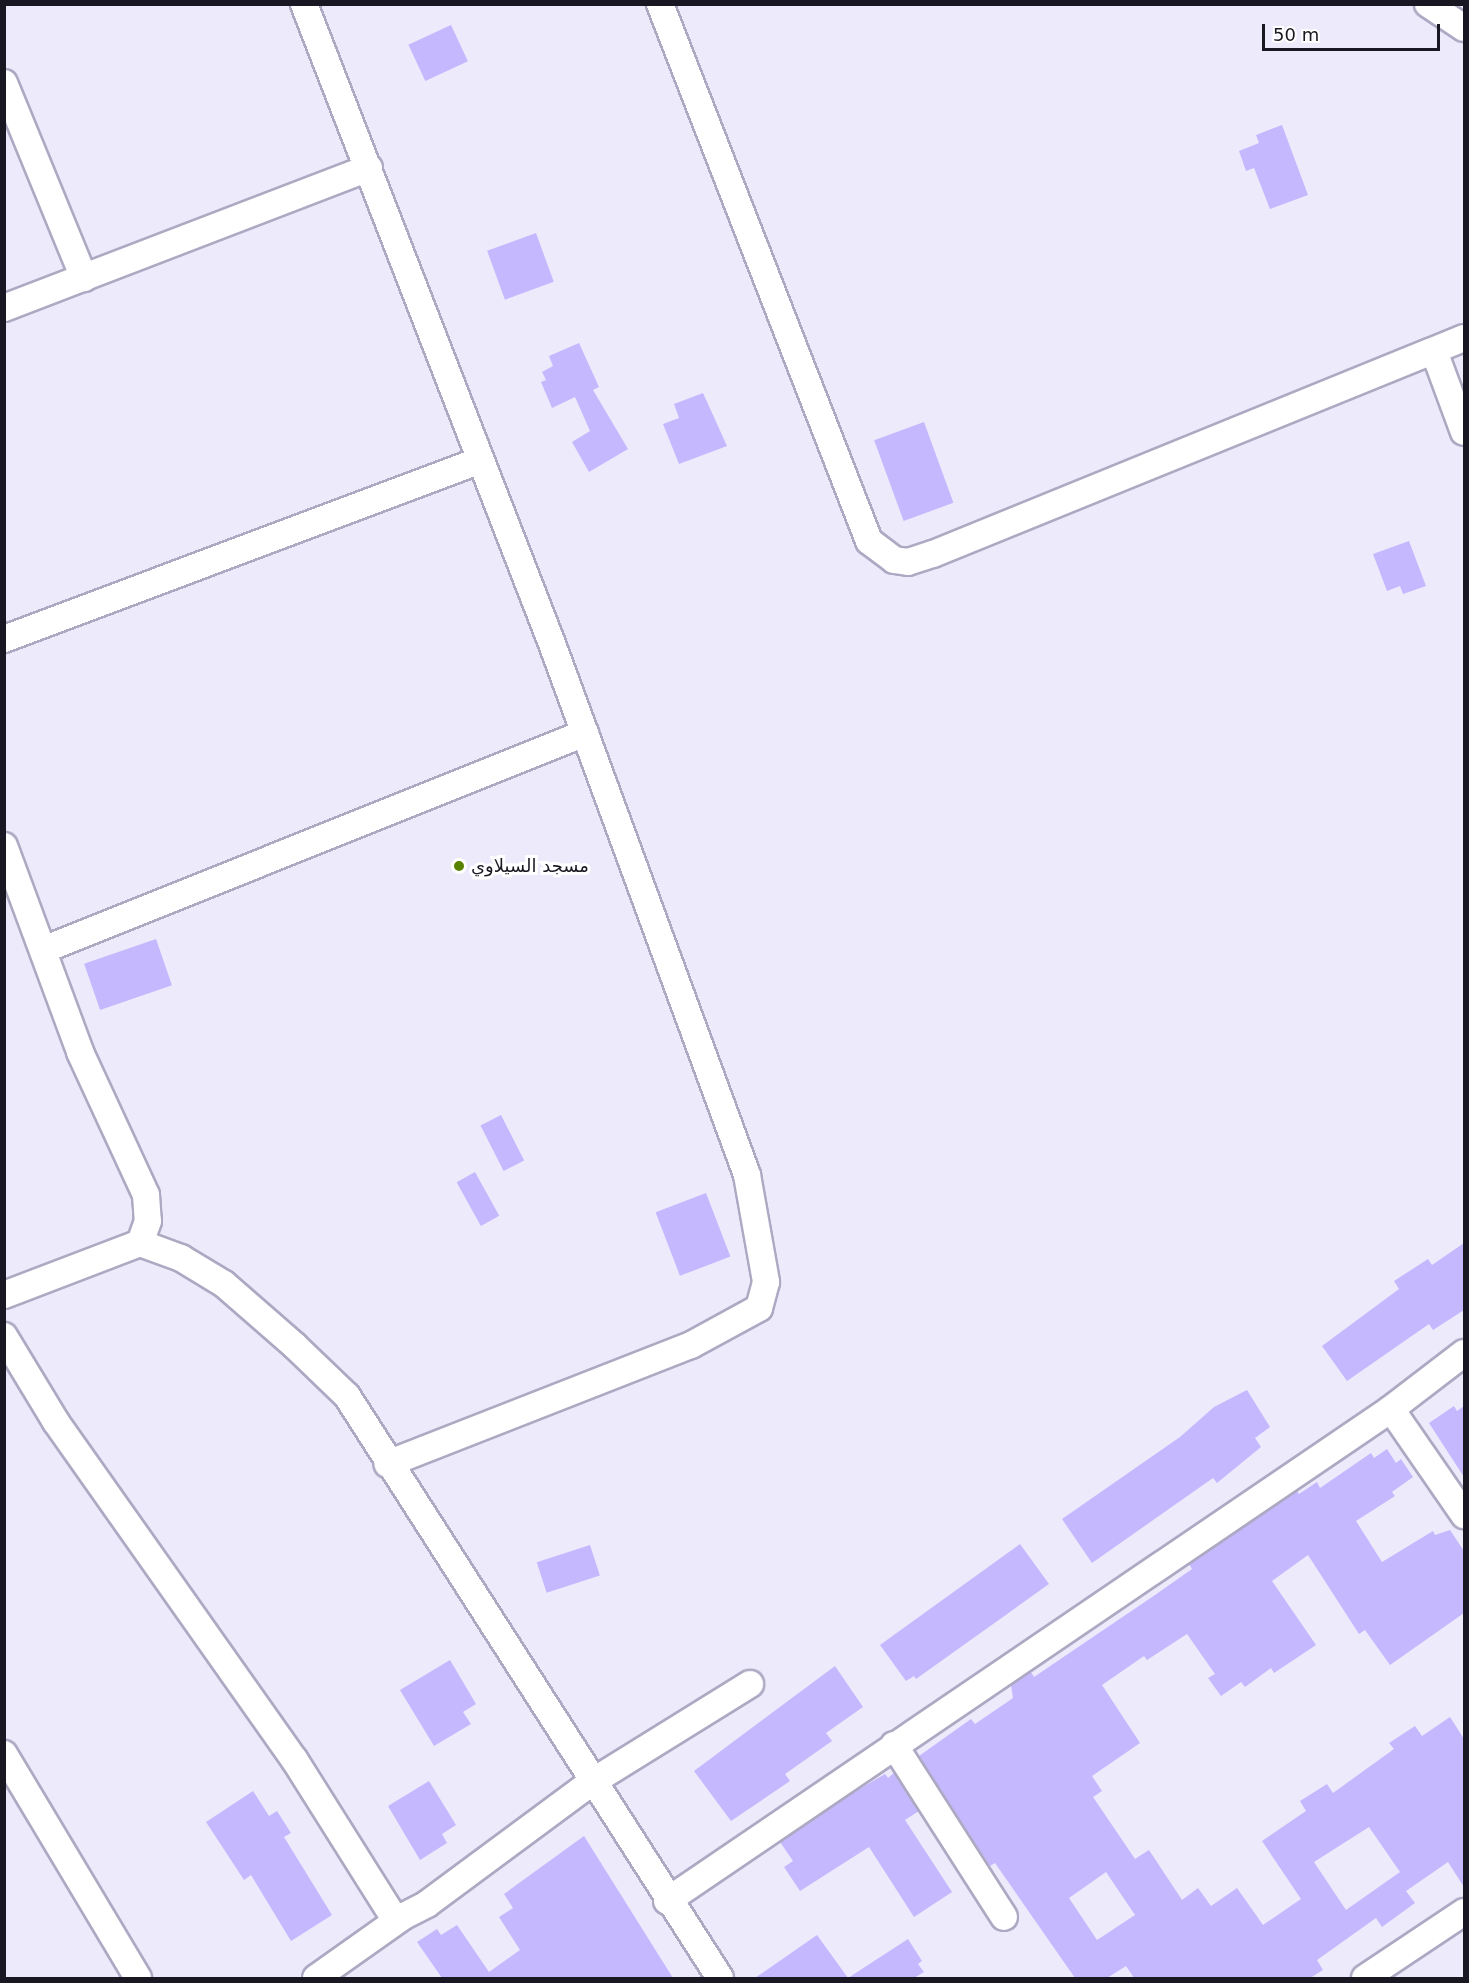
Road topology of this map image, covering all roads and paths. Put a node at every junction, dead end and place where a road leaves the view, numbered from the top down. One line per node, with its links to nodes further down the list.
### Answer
1 (304, 4): 6 (street)
2 (660, 4): 10 (street)
3 (1428, 4): 4 (street)
4 (1464, 28)
5 (4, 83): 7 (street)
6 (369, 168): 7 (street); 12 (street)
7 (84, 278): 8 (street)
8 (4, 308)
9 (1464, 338): 10 (street)
10 (1434, 351): 11 (street)
11 (1464, 432)
12 (481, 460): 13 (street); 14 (street)
13 (4, 639)
14 (585, 733): 16 (street); 22 (street)
15 (4, 846): 16 (street)
16 (43, 950): 17 (street)
17 (140, 1243): 18 (street); 22 (street)
18 (4, 1295)
19 (4, 1336): 30 (street)
20 (1464, 1353): 21 (street)
21 (1391, 1409): 23 (street); 25 (street)
22 (387, 1464): 27 (street)
23 (1464, 1515)
24 (750, 1684): 27 (street)
25 (894, 1745): 28 (street); 31 (street)
26 (4, 1754): 32 (street)
27 (592, 1782): 28 (street); 30 (street)
28 (667, 1901): 34 (street)
29 (1464, 1912): 35 (street)
30 (402, 1917): 33 (street)
31 (1004, 1917)
32 (138, 1978)
33 (316, 1978)
34 (720, 1978)
35 (1365, 1978)

